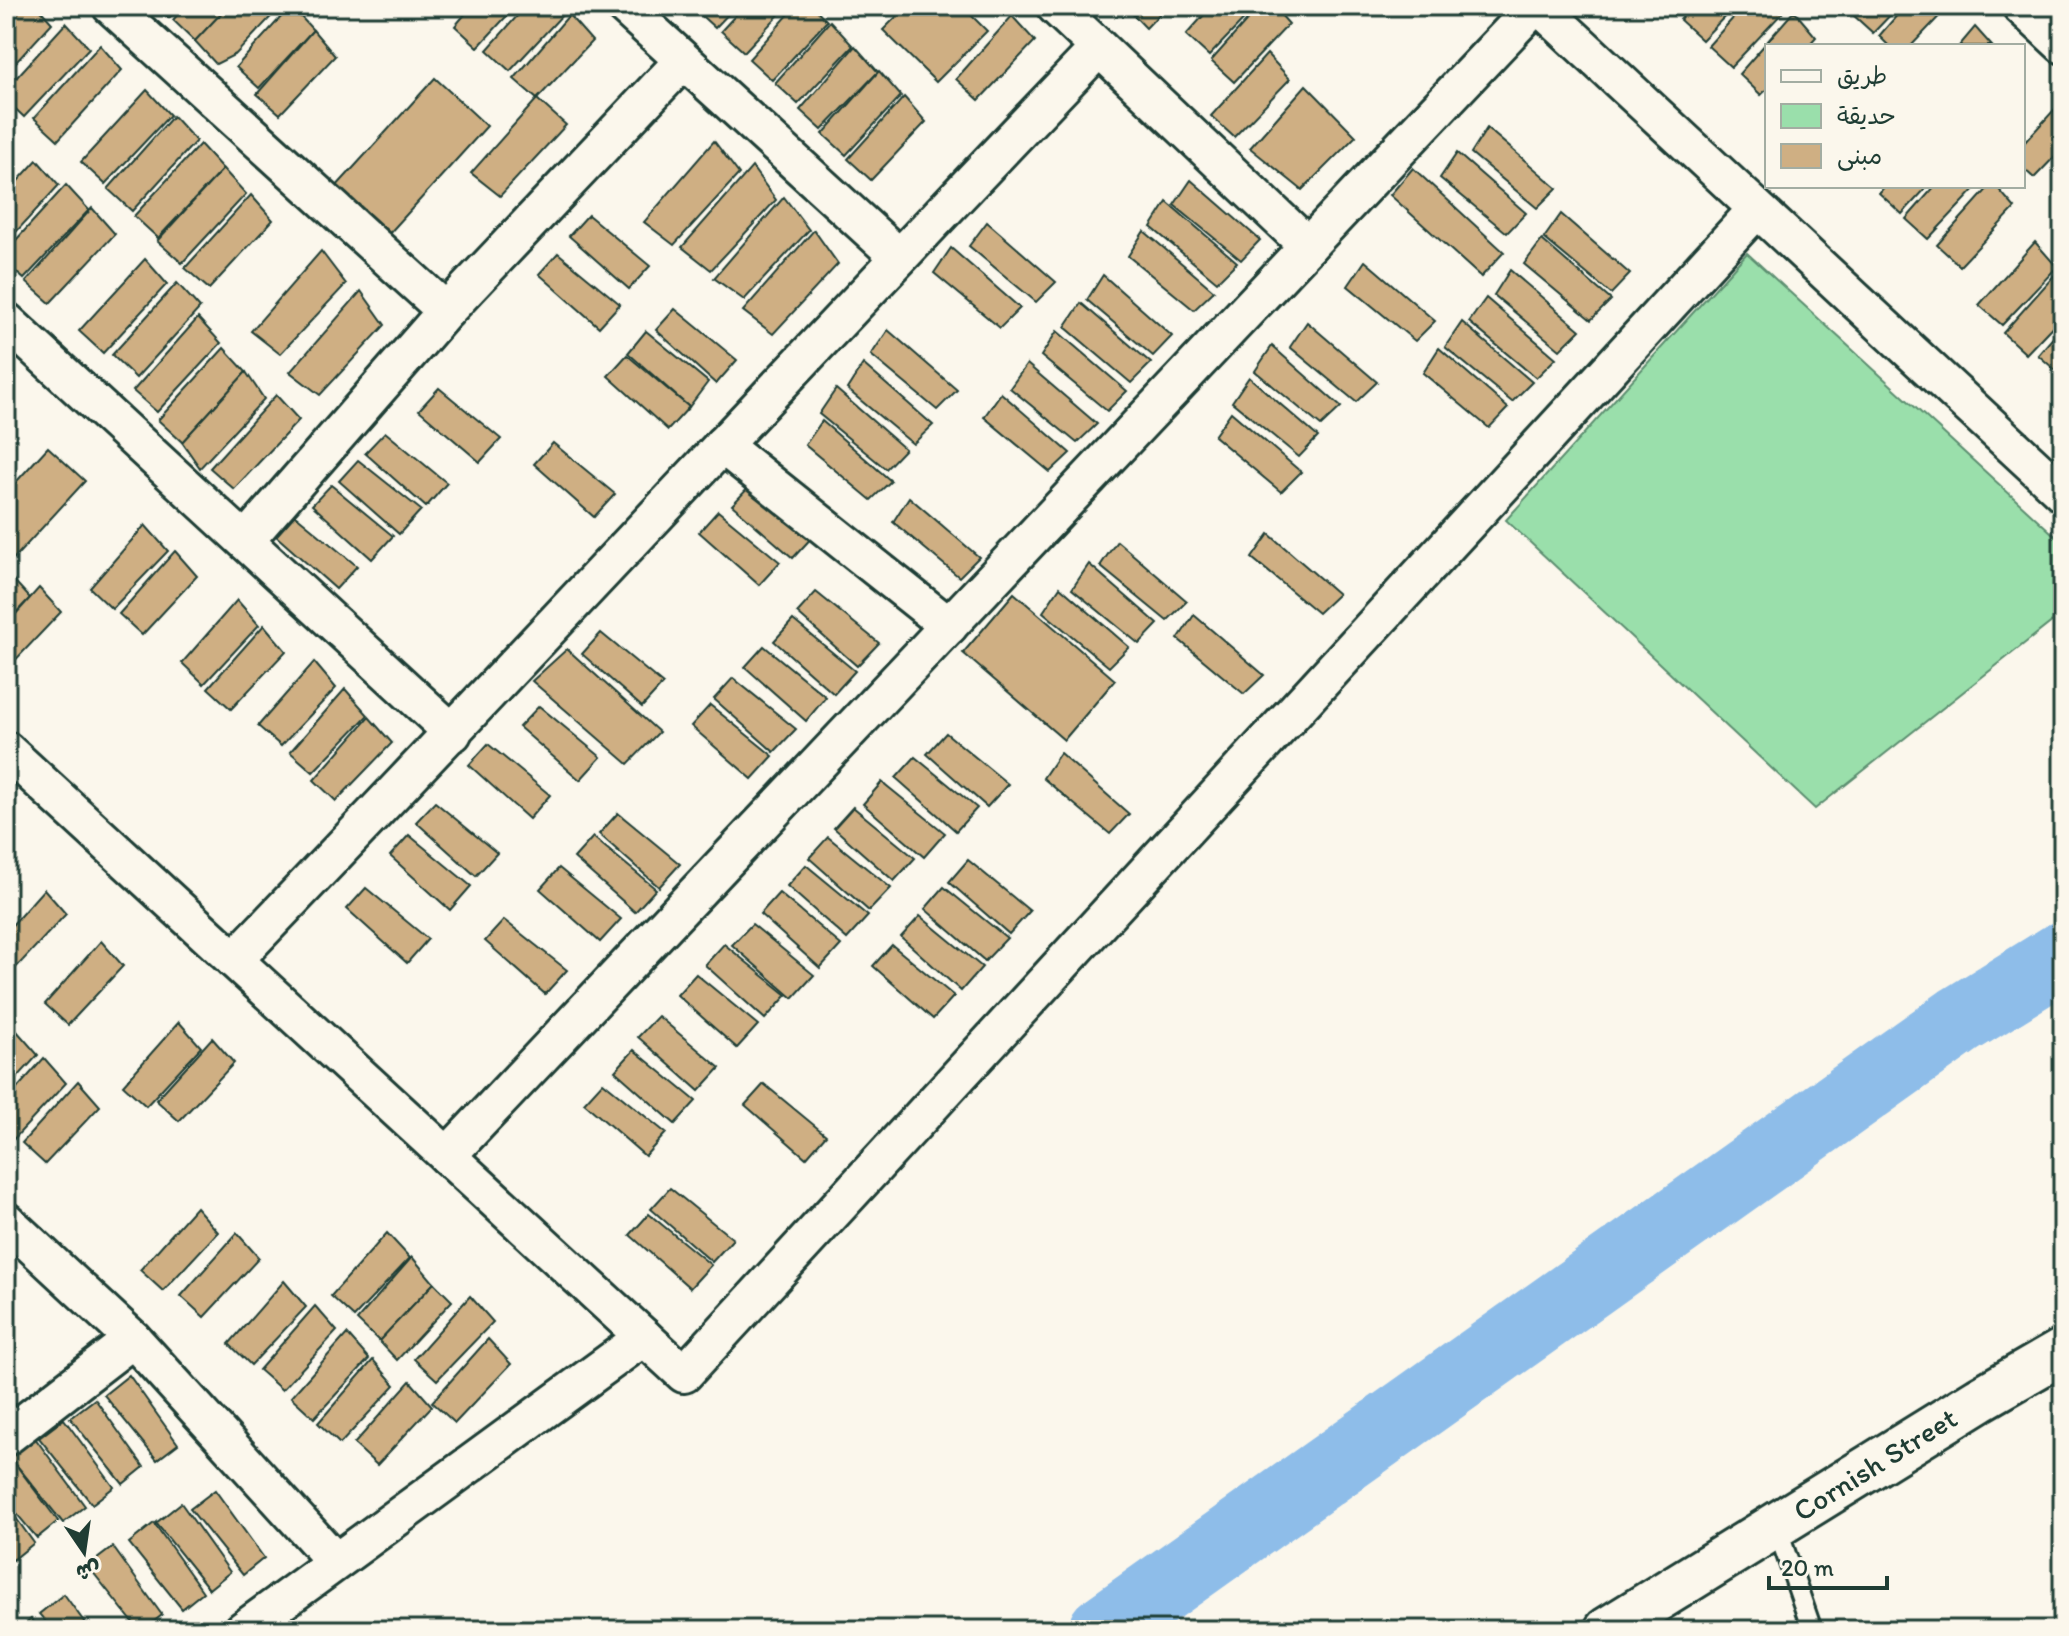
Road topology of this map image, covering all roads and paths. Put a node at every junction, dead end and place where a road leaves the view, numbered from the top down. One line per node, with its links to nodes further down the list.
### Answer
1 (111, 6): 12 (street)
2 (624, 6): 8 (street)
3 (1055, 6): 7 (street)
4 (1537, 6): 9 (street); 10 (street)
5 (2021, 6): 6 (street)
6 (2063, 45)
7 (1099, 48): 10 (street); 11 (street)
8 (683, 61): 11 (street); 12 (street)
9 (1757, 209): 15 (street); 23 (street)
10 (1308, 246): 17 (street)
11 (899, 257): 14 (street)
12 (446, 311): 16 (street)
13 (6, 321): 16 (street)
14 (722, 445): 17 (street); 18 (street)
15 (2063, 493)
16 (245, 541): 18 (street)
17 (949, 626): 21 (street)
18 (453, 733): 20 (street)
19 (6, 750): 20 (street)
20 (234, 960): 21 (street)
21 (447, 1156): 23 (street)
22 (6, 1221): 24 (street)
23 (644, 1337): 28 (street)
24 (133, 1339): 26 (street); 28 (street)
25 (2063, 1351): 27 (main road, Cornish Street)
26 (6, 1437)
27 (1776, 1525): 30 (main road, Cornish Street); 31 (lane)
28 (335, 1561): 29 (street)
29 (243, 1630)
30 (1607, 1630)
31 (1812, 1630)

